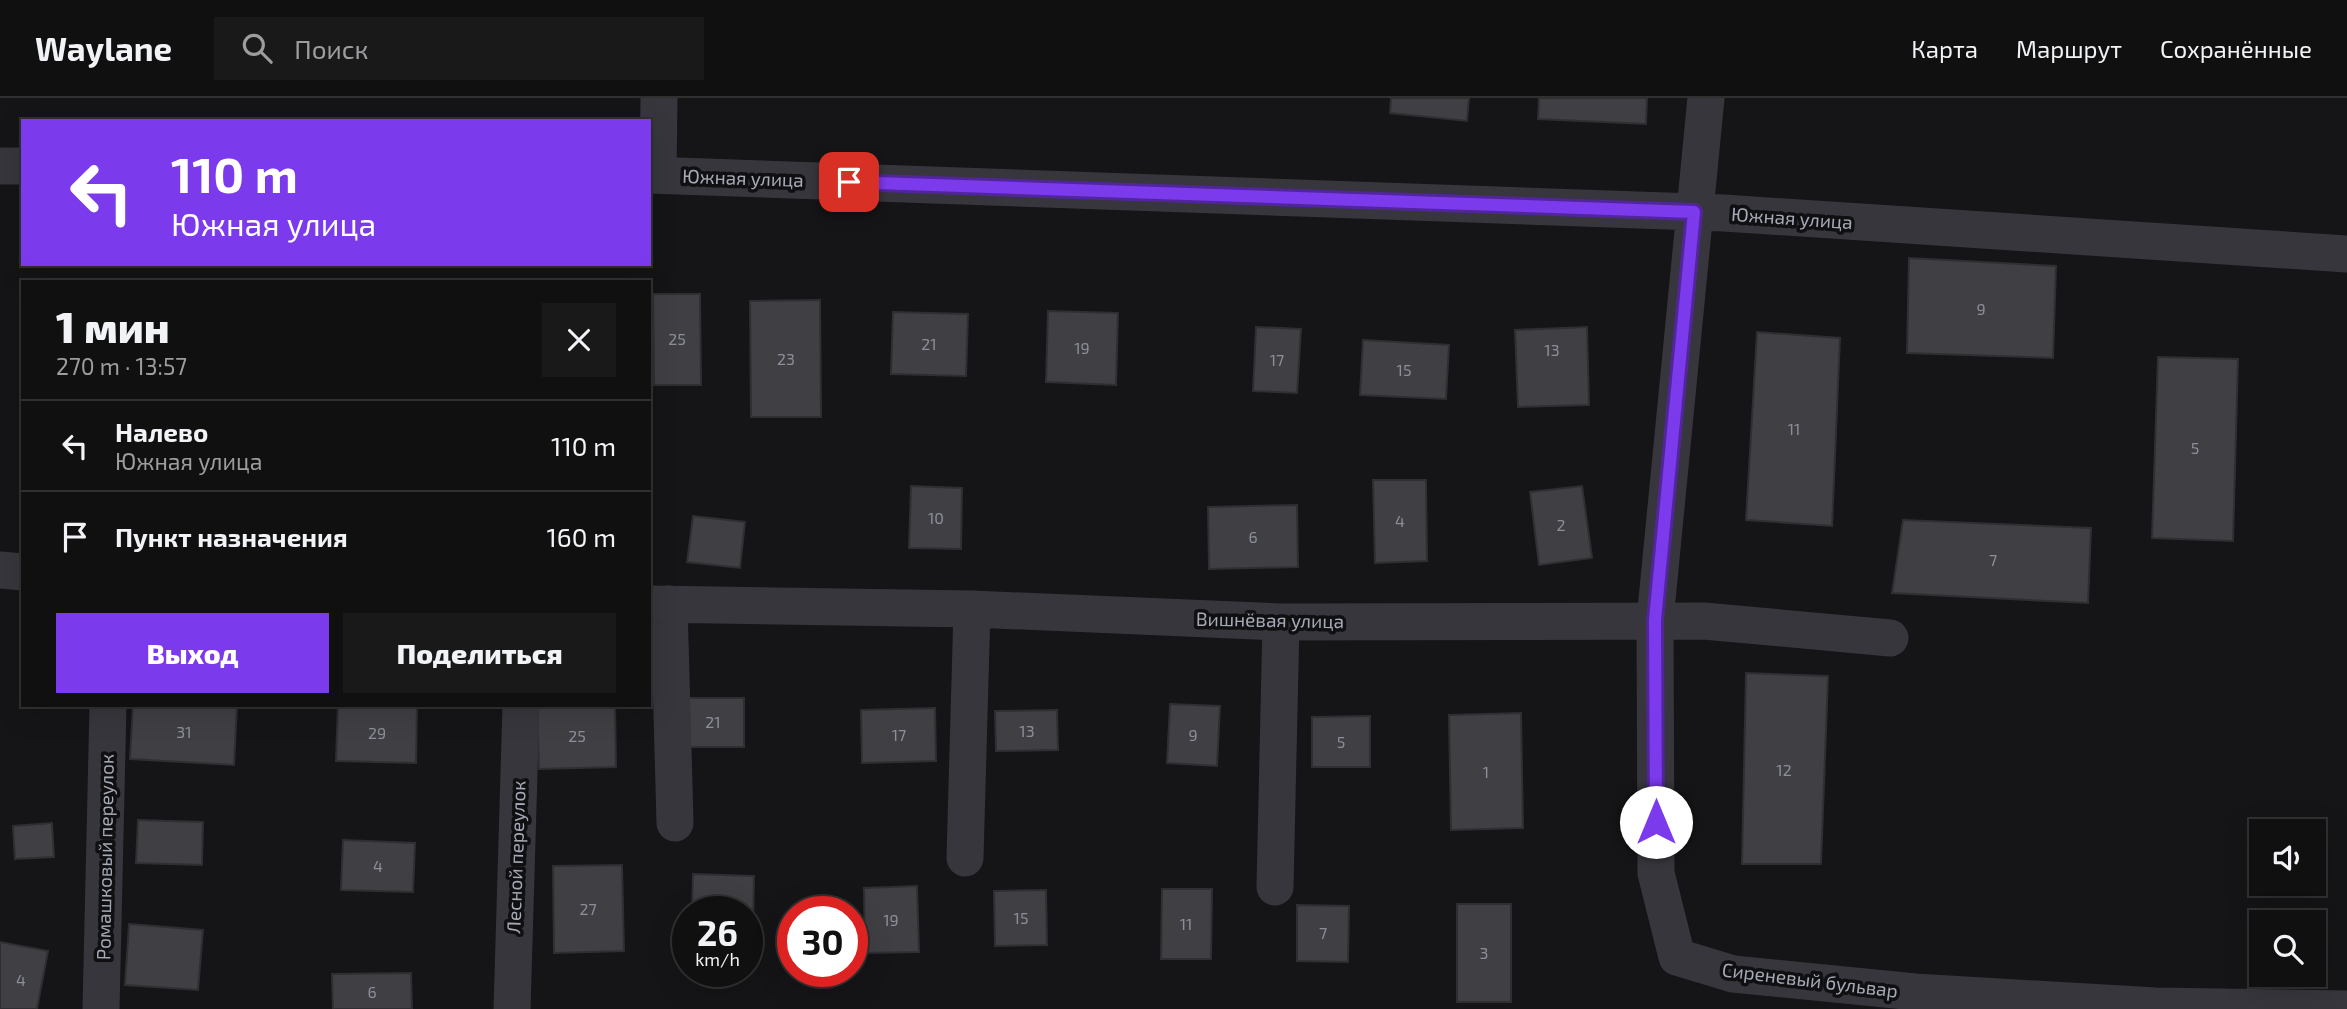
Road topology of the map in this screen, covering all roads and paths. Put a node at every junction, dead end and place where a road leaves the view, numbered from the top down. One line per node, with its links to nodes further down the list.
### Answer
1 (659, 98): 5 (street)
2 (1706, 98): 6 (street, Сиреневый бульвар)
3 (0, 166): 4 (street)
4 (21, 166)
5 (653, 175): 6 (street, Южная улица)
6 (1694, 212): 7 (street, Южная улица); 12 (street, Сиреневый бульвар)
7 (2347, 254)
8 (0, 570): 9 (street)
9 (21, 572)
10 (659, 604): 11 (street, Вишнёвая улица); 17 (street)
11 (972, 609): 13 (street, Вишнёвая улица); 18 (street)
12 (1655, 620): 13 (street, Вишнёвая улица); 14 (street, Вишнёвая улица); 22 (street, Сиреневый бульвар)
13 (1281, 622): 19 (street)
14 (1889, 638)
15 (108, 707): 20 (street, Ромашковый переулок)
16 (521, 707): 21 (street, Лесной переулок)
17 (675, 823)
18 (965, 858)
19 (1275, 887)
20 (101, 1009)
21 (512, 1009)
22 (2347, 1009)

